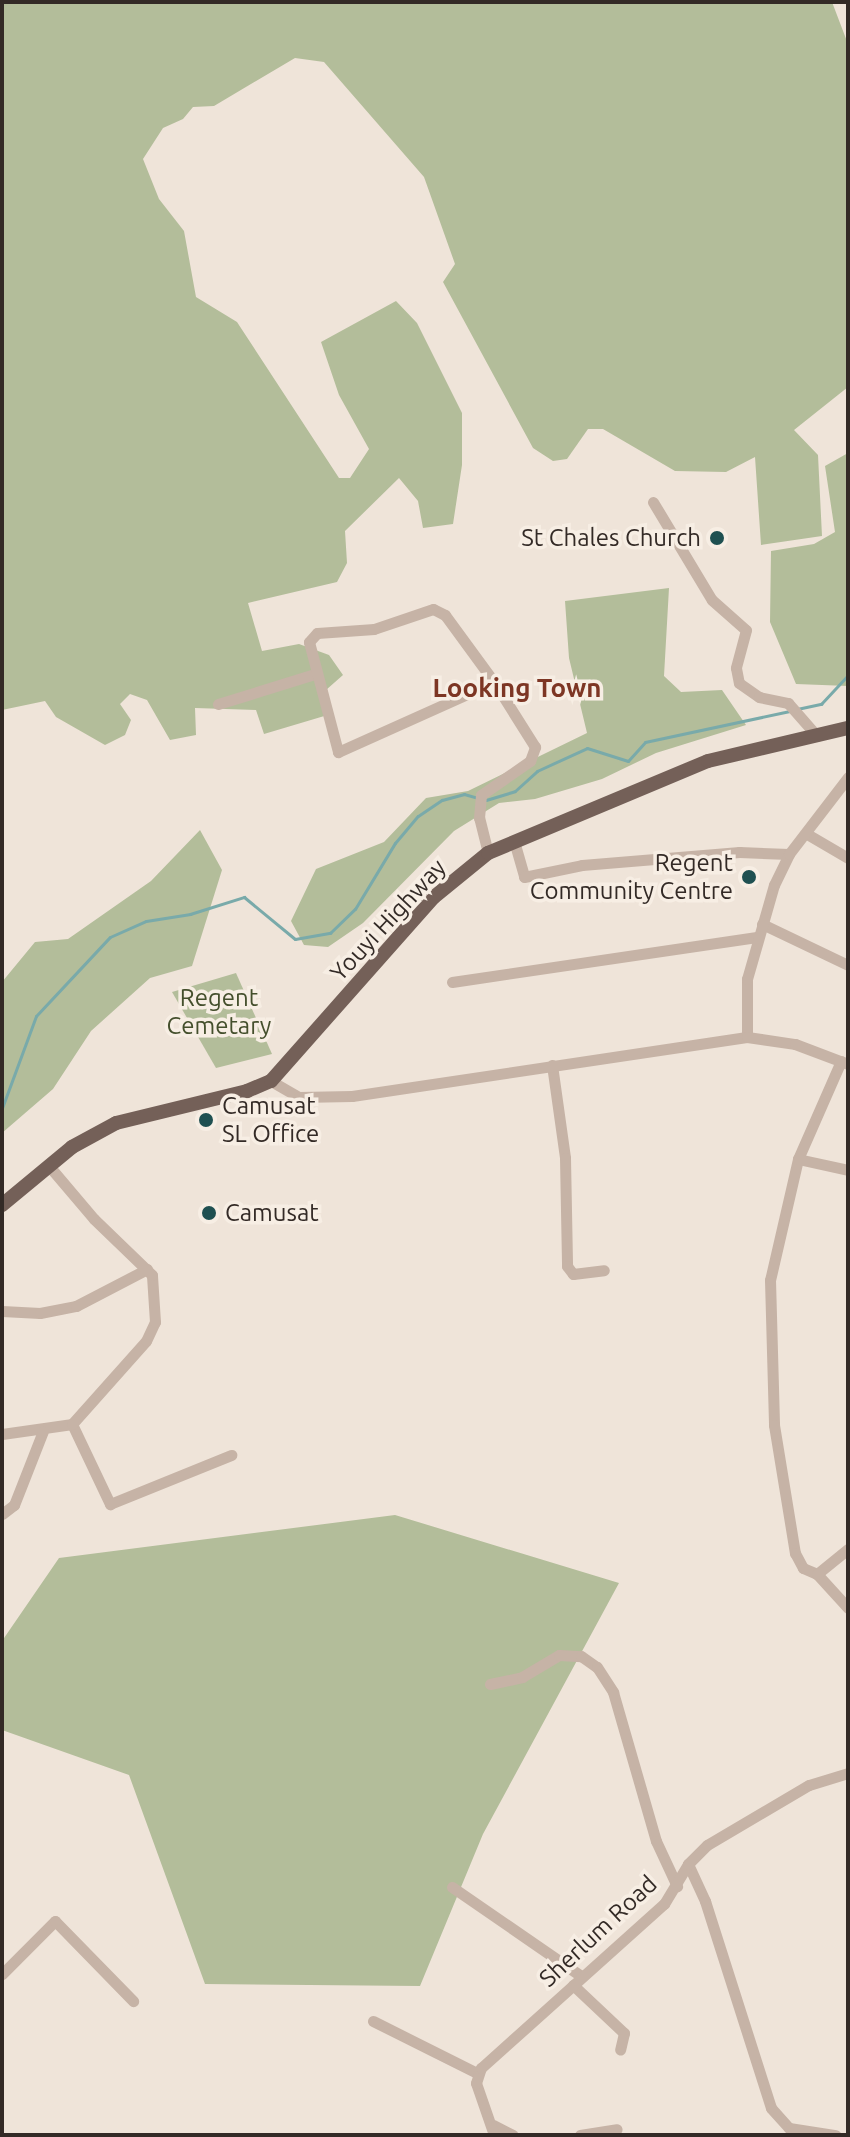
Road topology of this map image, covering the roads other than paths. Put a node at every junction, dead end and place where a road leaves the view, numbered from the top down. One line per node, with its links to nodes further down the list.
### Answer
1 (653, 502): 6 (street)
2 (315, 674): 3 (street); 3 (street); 4 (street)
3 (494, 682): 10 (street)
4 (218, 704)
5 (848, 728): 6 (main road, Youyi Highway)
6 (817, 736): 9 (main road, Youyi Highway)
7 (848, 777): 8 (street)
8 (807, 834): 11 (street); 12 (street)
9 (514, 841): 10 (main road, Youyi Highway); 11 (street)
10 (488, 853): 20 (main road, Youyi Highway)
11 (789, 854): 13 (street)
12 (848, 858)
13 (762, 924): 14 (street); 15 (street)
14 (757, 937): 16 (street); 17 (street)
15 (848, 965)
16 (452, 982)
17 (747, 1037): 18 (street); 19 (street)
18 (845, 1063): 21 (street)
19 (552, 1065): 20 (street); 26 (street)
20 (271, 1081): 22 (main road, Youyi Highway)
21 (798, 1159): 23 (street); 34 (street)
22 (49, 1166): 24 (main road, Youyi Highway); 25 (street)
23 (848, 1170)
24 (2, 1205)
25 (147, 1269): 27 (street); 28 (street)
26 (604, 1270)
27 (2, 1311)
28 (72, 1424): 29 (street); 31 (street)
29 (43, 1431): 30 (street); 32 (street)
30 (2, 1434)
31 (231, 1455)
32 (2, 1514)
33 (848, 1549): 34 (street)
34 (817, 1574): 35 (street)
35 (848, 1608)
36 (490, 1684): 39 (street)
37 (848, 1773): 38 (street, Sherlum Road)
38 (688, 1864): 39 (street, Sherlum Road); 51 (street)
39 (677, 1886): 42 (street, Sherlum Road)
40 (452, 1887): 42 (street)
41 (2, 1974): 43 (street)
42 (577, 1980): 45 (street); 46 (street, Sherlum Road)
43 (133, 2001)
44 (373, 2021): 46 (street)
45 (620, 2050)
46 (477, 2073): 48 (street)
47 (617, 2129): 50 (street)
48 (493, 2130): 49 (street)
49 (513, 2135)
50 (580, 2135)
51 (835, 2135)

